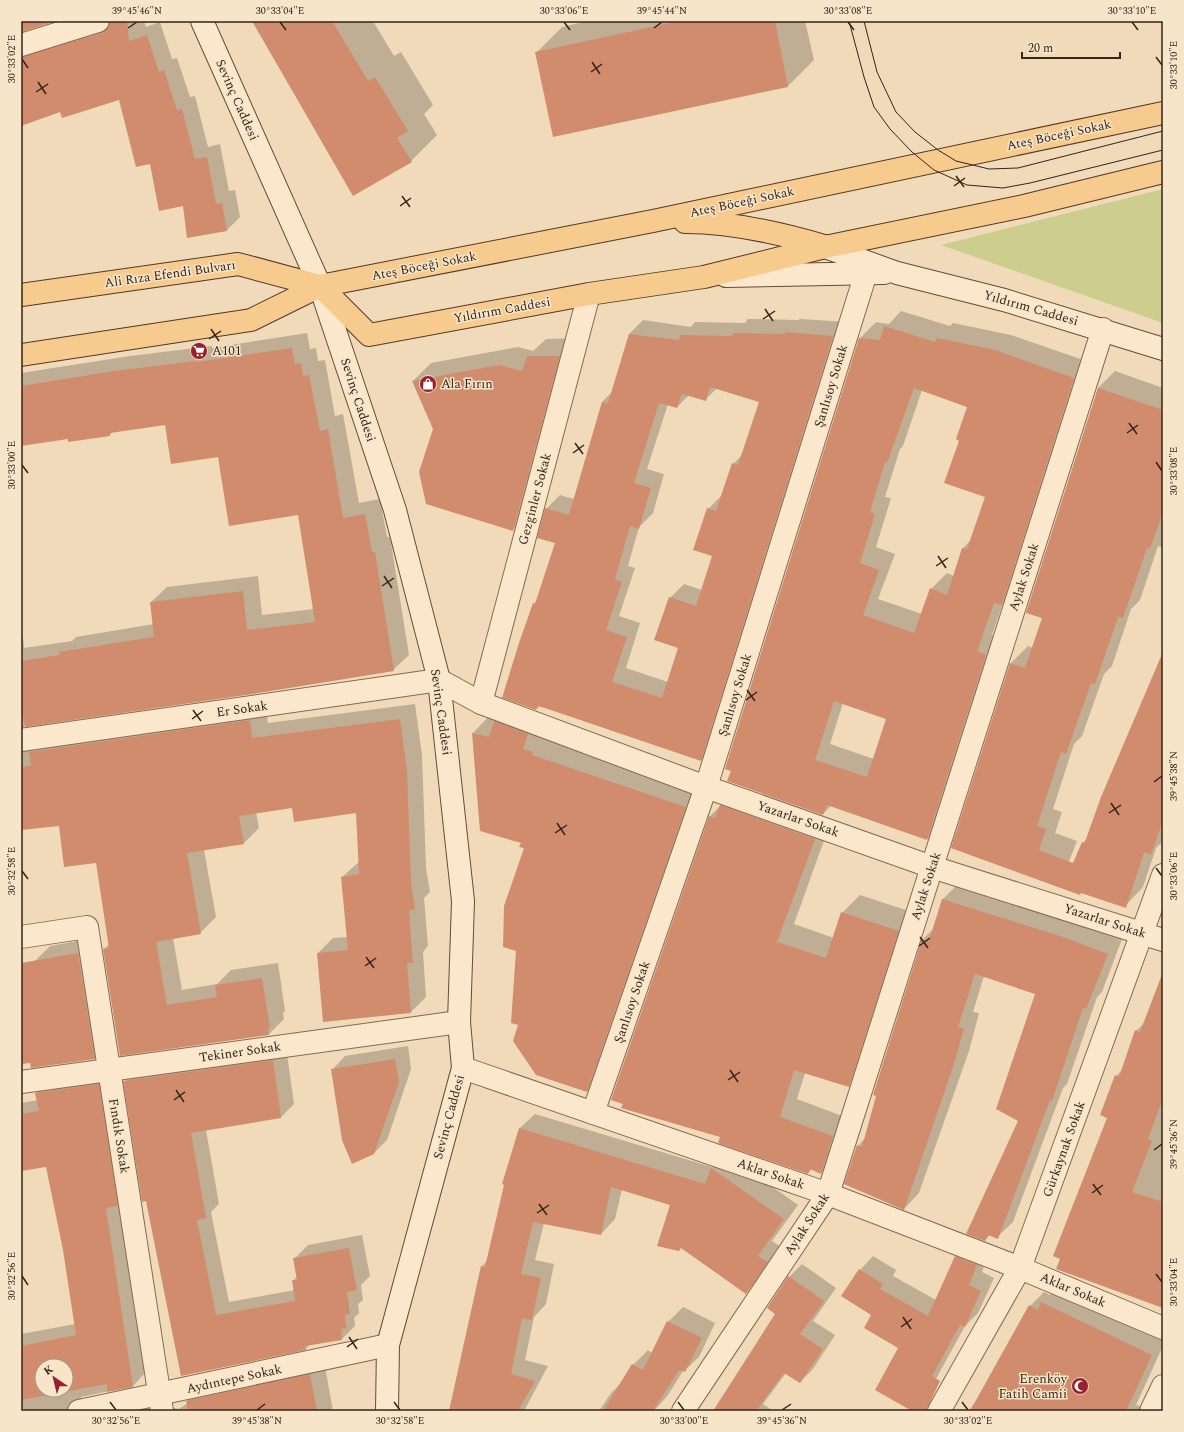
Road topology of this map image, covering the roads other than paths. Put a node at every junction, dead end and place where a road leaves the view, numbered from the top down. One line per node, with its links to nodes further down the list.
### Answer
1 (98, 21): 3 (street)
2 (202, 21): 11 (street, Sevinç Caddesi)
3 (21, 46)
4 (1163, 113): 6 (main road, Ateş Böceği Sokak)
5 (1163, 172): 7 (main road)
6 (653, 221): 7 (main road); 11 (main road, Ateş Böceği Sokak)
7 (825, 247): 9 (street); 10 (main road, Yıldırım Caddesi)
8 (866, 273): 9 (street); 10 (street); 20 (street, Şanlısoy Sokak)
9 (897, 273): 14 (street, Yıldırım Caddesi)
10 (704, 277): 12 (main road, Yıldırım Caddesi)
11 (320, 286): 12 (main road, Yıldırım Caddesi); 13 (main road, Ali Rıza Efendi Bulvarı); 16 (main road); 17 (street, Sevinç Caddesi)
12 (589, 294): 18 (street, Gezginler Sokak)
13 (21, 295)
14 (1103, 329): 15 (street, Yıldırım Caddesi); 21 (street, Aylak Sokak)
15 (1163, 349)
16 (21, 355)
17 (439, 680): 18 (street, Yazarlar Sokak); 19 (street, Er Sokak); 26 (street, Sevinç Caddesi)
18 (481, 703): 20 (street, Yazarlar Sokak)
19 (21, 740)
20 (706, 787): 21 (street, Yazarlar Sokak); 30 (street, Şanlısoy Sokak)
21 (932, 867): 23 (street, Yazarlar Sokak); 31 (street, Aylak Sokak)
22 (1163, 875): 23 (street, Gürkaynak Sokak)
23 (1143, 932): 25 (street, Yazarlar Sokak); 32 (street, Gürkaynak Sokak)
24 (21, 937): 28 (street, Fındık Sokak)
25 (1163, 940)
26 (459, 1022): 27 (street, Sevinç Caddesi); 28 (street, Tekiner Sokak)
27 (463, 1068): 30 (street, Aklar Sokak); 34 (street, Sevinç Caddesi)
28 (108, 1070): 29 (street, Tekiner Sokak); 36 (street, Fındık Sokak)
29 (21, 1082)
30 (593, 1113): 31 (street, Aklar Sokak)
31 (828, 1194): 32 (street, Aklar Sokak); 39 (street, Aylak Sokak)
32 (1020, 1268): 33 (street, Aklar Sokak); 40 (street, Gürkaynak Sokak)
33 (1163, 1328)
34 (388, 1345): 36 (street, Aydıntepe Sokak); 38 (street, Sevinç Caddesi)
35 (1163, 1386): 41 (street)
36 (160, 1403): 37 (street, Aydıntepe Sokak)
37 (79, 1411)
38 (387, 1411)
39 (683, 1411)
40 (939, 1411)
41 (1151, 1411)

